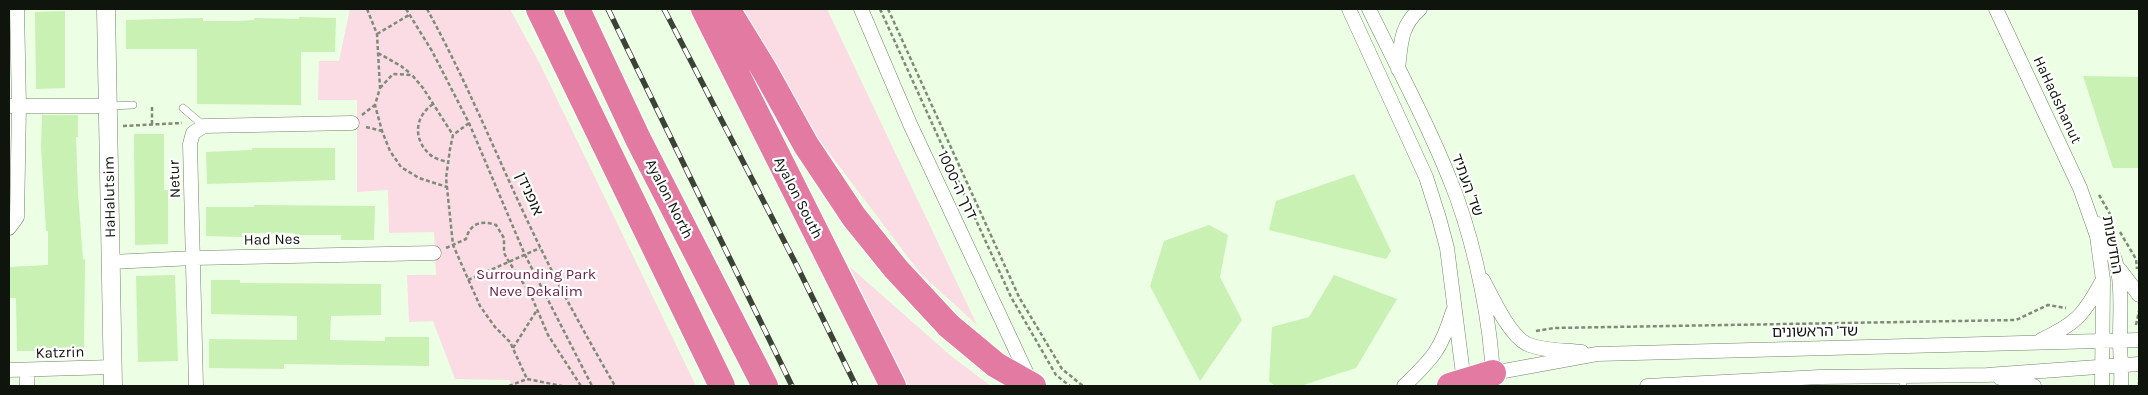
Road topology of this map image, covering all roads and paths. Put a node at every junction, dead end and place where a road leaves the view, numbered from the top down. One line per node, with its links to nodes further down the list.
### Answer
1 (17, 9): 25 (street)
2 (106, 9): 26 (street, HaHalutsim)
3 (367, 9): 18 (path)
4 (406, 9): 17 (path)
5 (427, 9): 40 (path, אופנידן)
6 (539, 9): 81 (highway)
7 (577, 9): 82 (highway, Ayalon North)
8 (704, 9): 83 (highway, Ayalon South)
9 (727, 9): 71 (highway)
10 (861, 9): 71 (street, דרך ה-1000)
11 (880, 9): 84 (path)
12 (888, 9): 85 (path)
13 (1349, 9): 51 (street)
14 (1369, 9): 20 (street, שד' העתיד)
15 (1420, 9): 20 (street)
16 (1996, 9): 37 (street, HaHadshanut)
17 (410, 14): 18 (path); 30 (path)
18 (377, 34): 19 (path)
19 (377, 53): 21 (path); 22 (path)
20 (1398, 70): 44 (street, שד' העתיד)
21 (412, 75): 22 (path); 23 (path)
22 (380, 88): 36 (path)
23 (434, 104): 34 (path); 35 (path)
24 (133, 105): 26 (lane)
25 (14, 106): 26 (street); 38 (street)
26 (109, 106): 32 (street, HaHalutsim)
27 (152, 106): 31 (path)
28 (183, 108): 33 (lane)
29 (352, 123): 33 (street)
30 (469, 123): 34 (path); 42 (path)
31 (152, 124): 32 (path); 33 (path)
32 (109, 126): 45 (street, HaHalutsim)
33 (198, 130): 43 (street, Netur)
34 (453, 135): 35 (path)
35 (448, 162): 36 (path)
36 (447, 187): 39 (path)
37 (2088, 206): 47 (street, החדשנות); 49 (street, החדשנות)
38 (9, 228)
39 (453, 245): 41 (path); 46 (path); 48 (path)
40 (541, 248): 42 (path); 80 (path, אופנידן)
41 (434, 253): 43 (street, Had Nes)
42 (525, 255): 46 (path); 79 (path)
43 (194, 258): 45 (street, Had Nes); 75 (street, Netur)
44 (1474, 261): 54 (street); 72 (street, שד' העתיד)
45 (111, 262): 63 (street, HaHalutsim)
46 (509, 262): 48 (path); 52 (path)
47 (2119, 269): 50 (street); 56 (street, החדשנות)
48 (468, 280): 59 (path)
49 (2103, 280): 53 (street); 57 (street, החדשנות)
50 (2139, 295)
51 (1455, 306): 72 (street); 86 (street)
52 (537, 310): 59 (path); 78 (path)
53 (2084, 312): 54 (path); 58 (street)
54 (1517, 334): 60 (street)
55 (2139, 340): 56 (street, שד' הראשונים)
56 (2120, 341): 57 (street, שד' הראשונים); 62 (street, החדשנות)
57 (2102, 342): 58 (street, שד' הראשונים); 64 (street, החדשנות)
58 (2036, 343): 60 (street, שד' הראשונים)
59 (513, 348): 69 (path)
60 (1597, 354): 72 (street, שד' הראשונים)
61 (2139, 364): 62 (street)
62 (2122, 365): 64 (street); 90 (street, החדשנות)
63 (113, 367): 66 (street, Katzrin); 74 (street, HaHalutsim)
64 (2102, 367): 67 (street); 89 (street, החדשנות)
65 (9, 370): 66 (street, Katzrin)
66 (27, 370): 73 (street)
67 (1988, 375): 70 (street); 88 (street)
68 (2139, 376): 91 (path)
69 (527, 379): 76 (path); 77 (path)
70 (1903, 381): 87 (street)
71 (1031, 382)
72 (1470, 384)
73 (27, 386)
74 (113, 386)
75 (196, 386)
76 (508, 386)
77 (562, 386)
78 (581, 386)
79 (592, 386)
80 (615, 386)
81 (721, 386)
82 (765, 386)
83 (893, 386)
84 (1070, 386)
85 (1083, 386)
86 (1404, 386)
87 (1647, 386)
88 (2034, 386)
89 (2102, 386)
90 (2121, 386)
91 (2139, 386)

